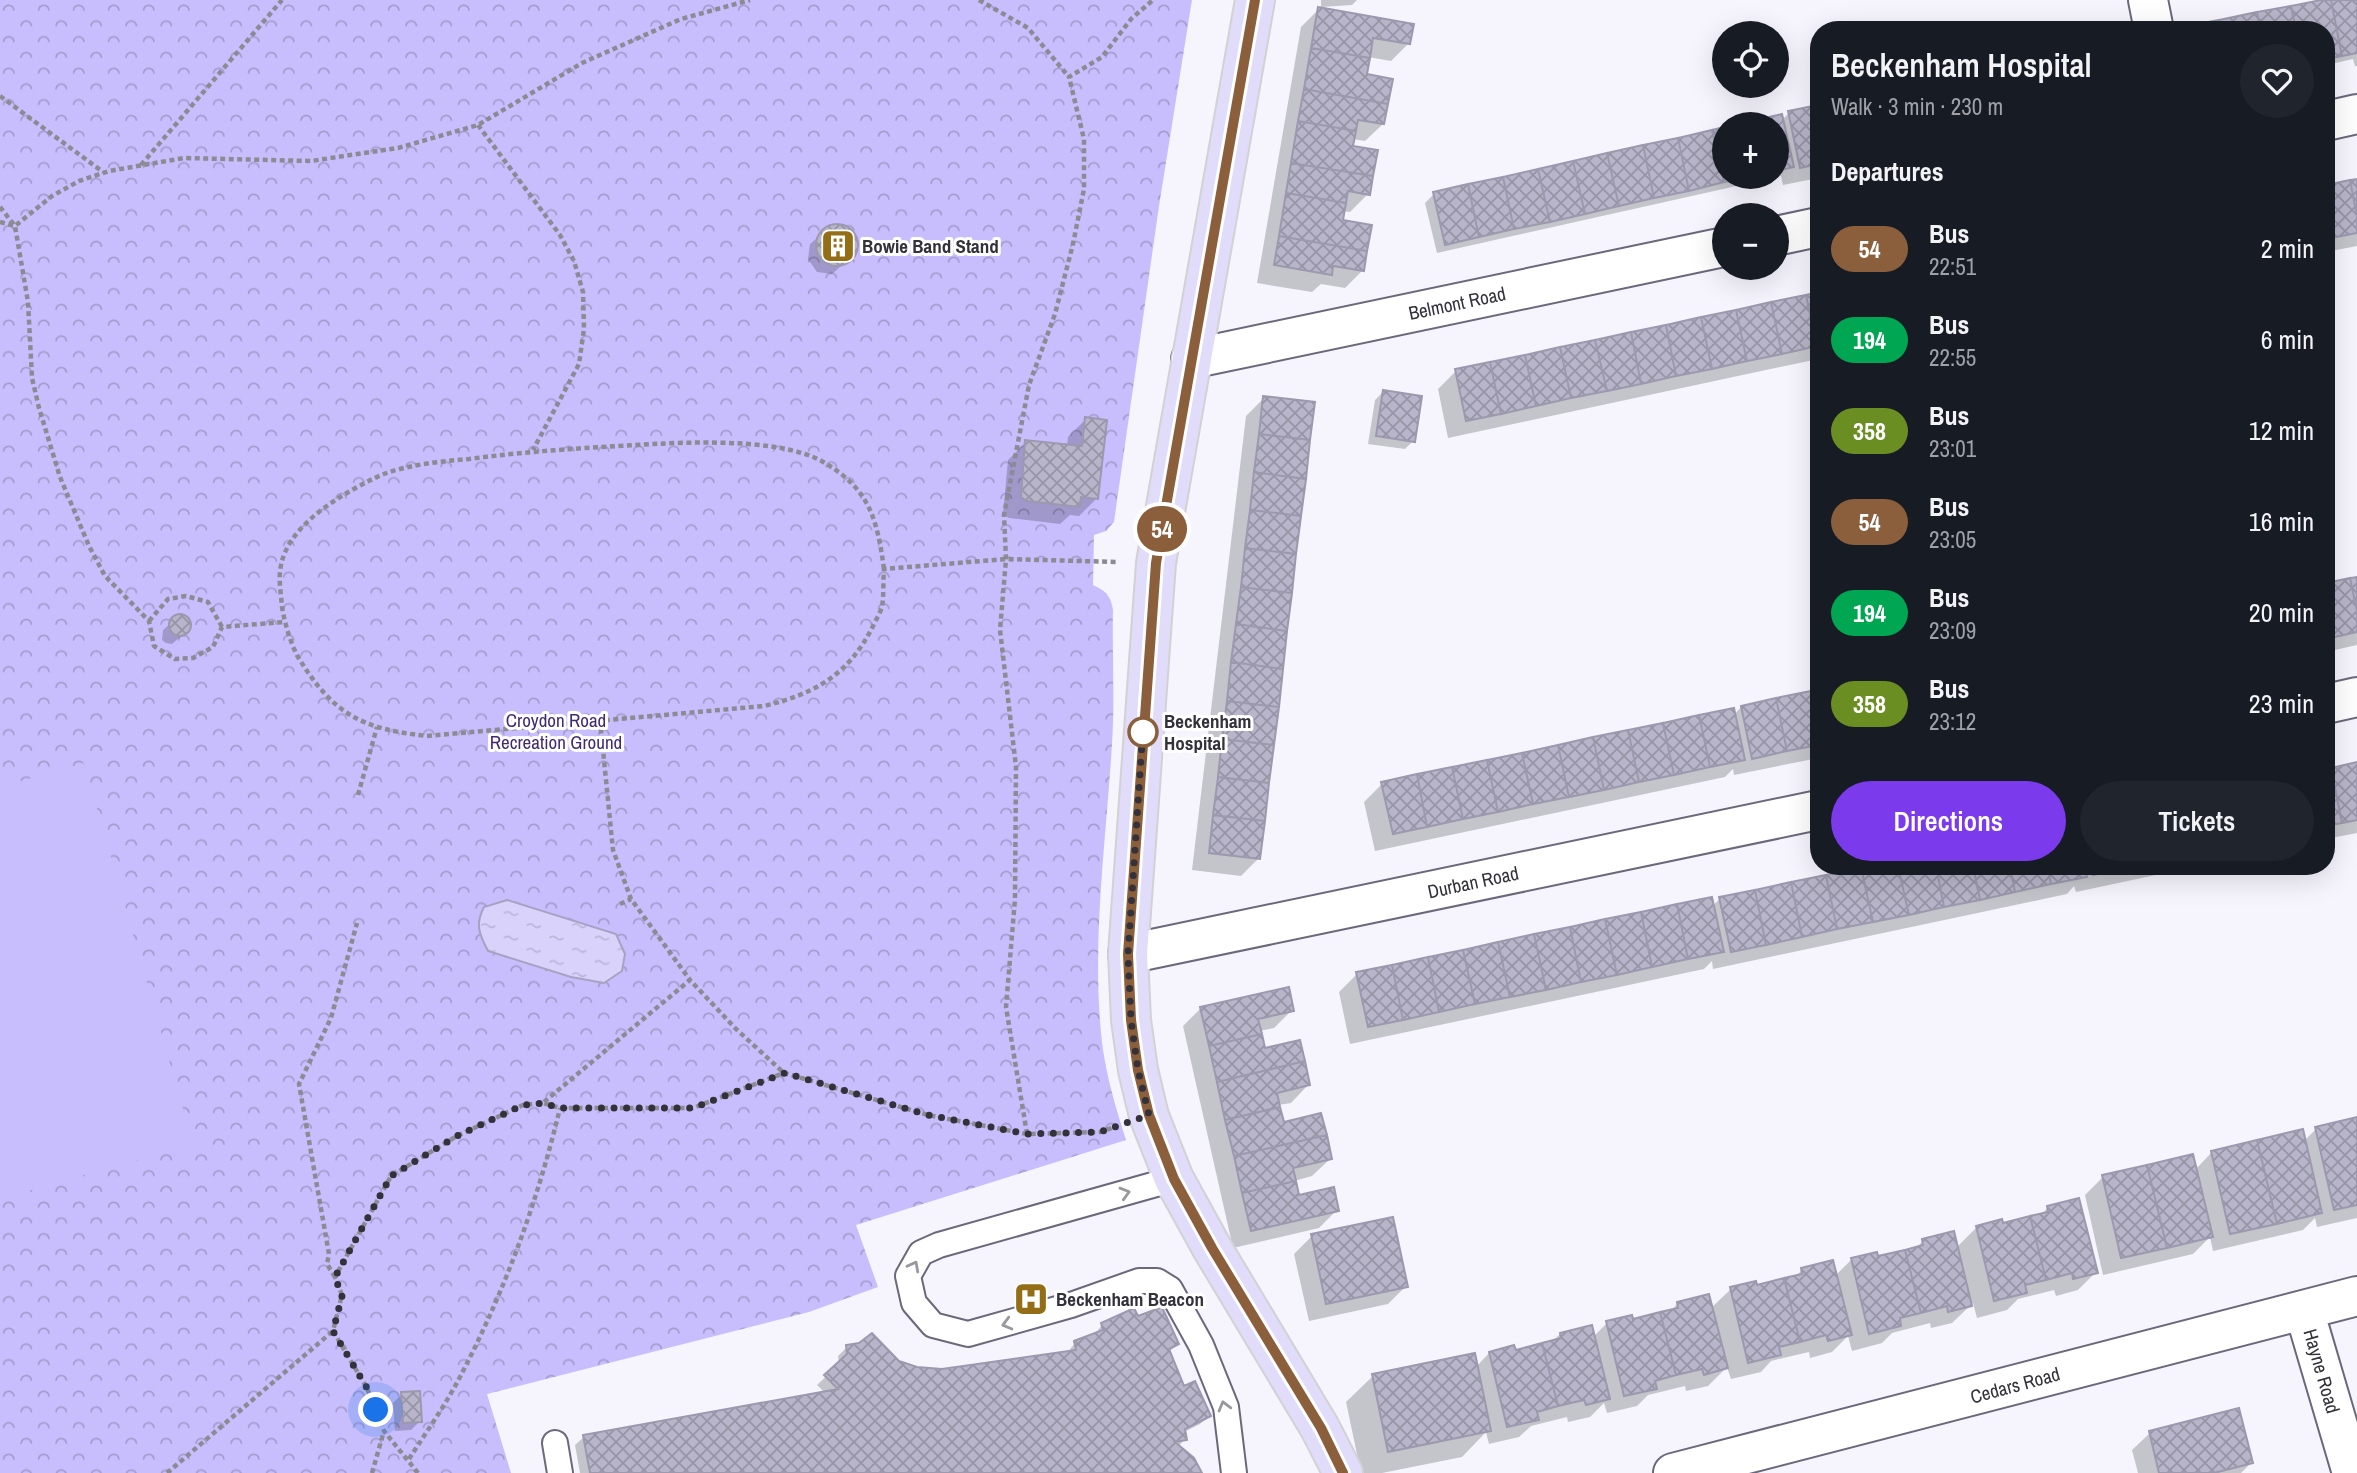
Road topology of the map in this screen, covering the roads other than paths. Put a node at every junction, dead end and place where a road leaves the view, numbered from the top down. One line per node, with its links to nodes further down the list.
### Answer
1 (1255, 0): 9 (main road)
2 (2148, 0): 3 (street)
3 (2152, 21)
4 (2357, 114): 5 (street)
5 (2335, 119)
6 (1810, 229): 7 (street)
7 (1789, 233)
8 (1712, 250): 9 (street, Belmont Road)
9 (1191, 359): 13 (main road)
10 (2357, 697): 11 (street)
11 (2335, 702)
12 (1810, 812): 13 (street, Durban Road)
13 (1128, 954): 14 (main road)
14 (1174, 1179): 19 (lane, one-way to 14); 20 (main road)
15 (2357, 1296): 16 (street, Cedars Road)
16 (2304, 1310): 21 (street, Cedars Road); 22 (street, Hayne Road)
17 (555, 1443): 18 (lane)
18 (560, 1473)
19 (1234, 1473)
20 (1343, 1473)
21 (1674, 1473)
22 (2352, 1473)

